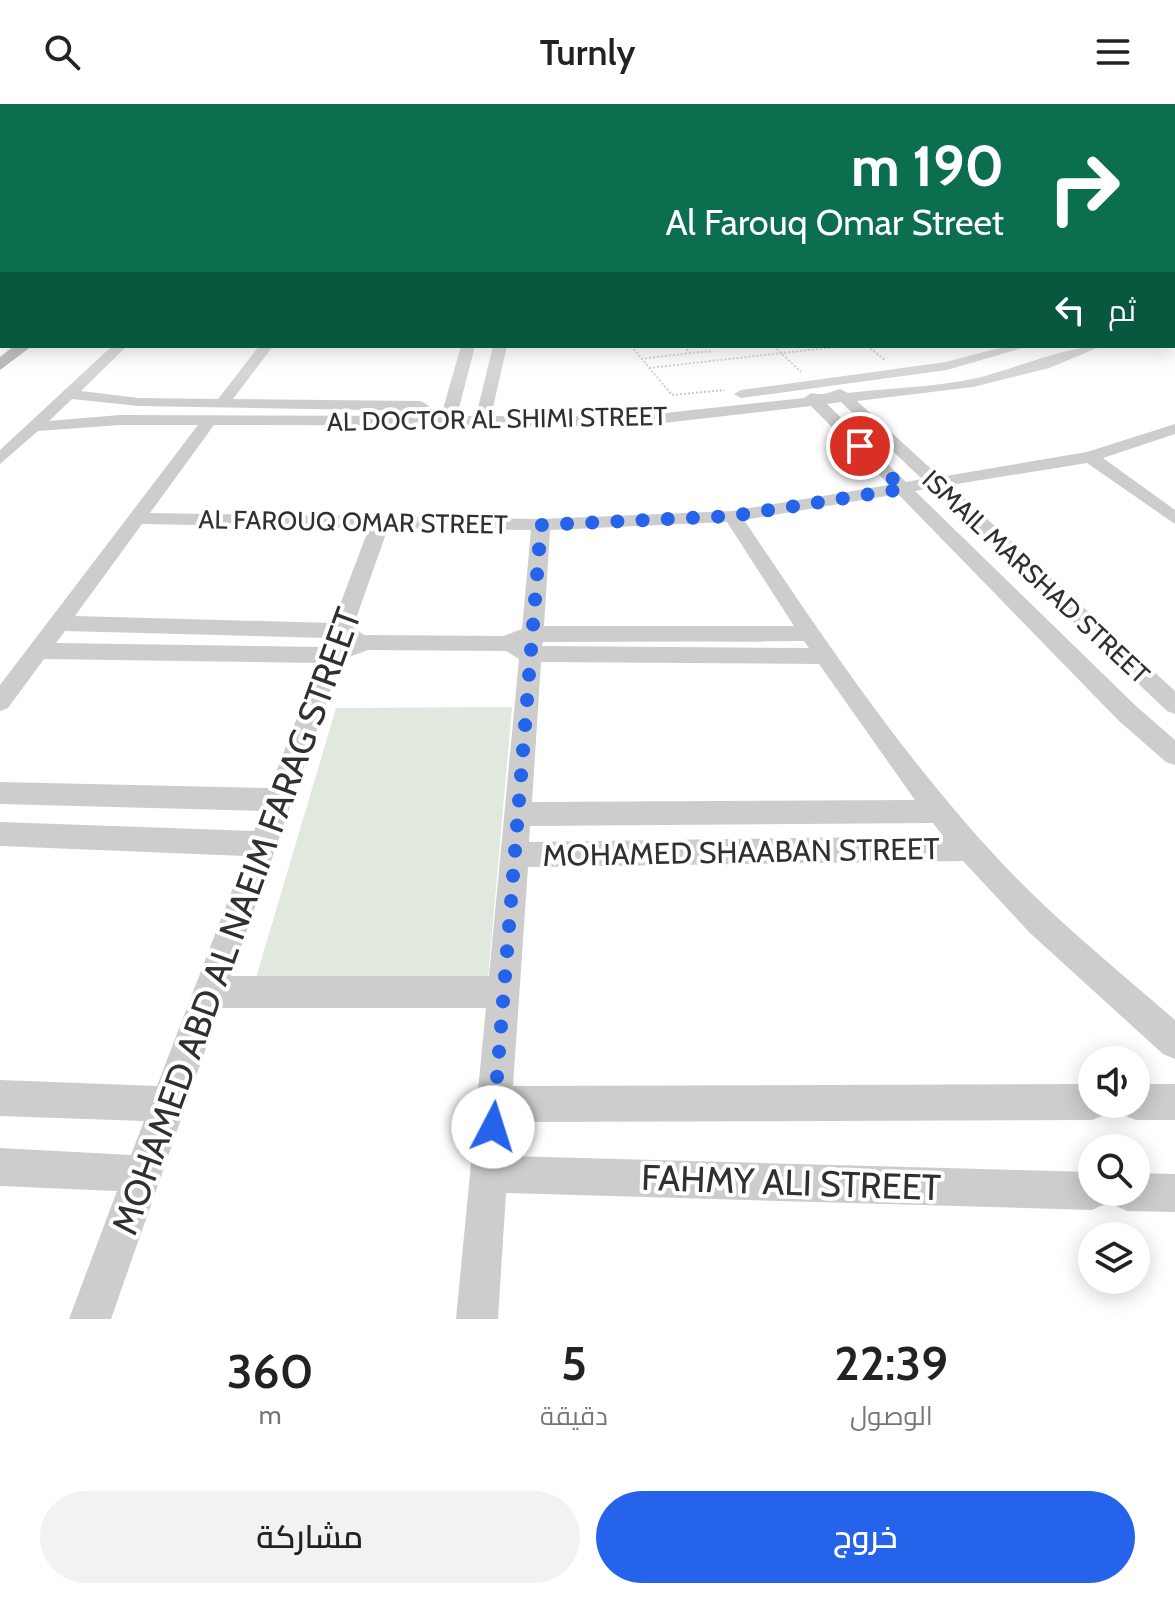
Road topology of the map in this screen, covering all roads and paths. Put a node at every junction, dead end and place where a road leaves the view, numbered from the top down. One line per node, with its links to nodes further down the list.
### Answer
1 (21, 348): 19 (main road)
2 (118, 348): 22 (street)
3 (264, 348): 25 (street)
4 (467, 348): 26 (street)
5 (500, 348): 27 (street)
6 (686, 348): 14 (path)
7 (711, 348): 13 (path)
8 (776, 348): 15 (path)
9 (821, 348): 15 (path)
10 (1014, 348): 21 (street, AL DOCTOR AL SHIMI STREET)
11 (1052, 348): 16 (street)
12 (1090, 348): 16 (street)
13 (713, 351): 14 (path); 18 (path)
14 (690, 353): 17 (path)
15 (782, 353): 18 (path); 21 (path)
16 (1070, 356): 23 (street)
17 (641, 359)
18 (722, 360): 20 (path)
19 (0, 365)
20 (649, 368)
21 (815, 389): 23 (street, ISMAIL MARSHAD STREET); 27 (street, AL DOCTOR AL SHIMI STREET); 27 (street, AL DOCTOR AL SHIMI STREET); 35 (street, ISMAIL MARSHAD STREET)
22 (69, 394): 24 (street, AL DOCTOR AL SHIMI STREET); 30 (street)
23 (846, 398): 34 (street, ISMAIL MARSHAD STREET)
24 (139, 402): 25 (street, AL DOCTOR AL SHIMI STREET); 28 (street)
25 (223, 402): 26 (street, AL DOCTOR AL SHIMI STREET)
26 (450, 415): 27 (street, AL DOCTOR AL SHIMI STREET); 29 (street, AL DOCTOR AL SHIMI STREET)
27 (484, 415)
28 (120, 420): 29 (street, AL DOCTOR AL SHIMI STREET); 30 (street, AL DOCTOR AL SHIMI STREET)
29 (209, 421): 37 (street)
30 (35, 427): 33 (street)
31 (1175, 429): 32 (street, AL FAROUQ OMAR STREET)
32 (1090, 457): 34 (street, AL FAROUQ OMAR STREET); 38 (street)
33 (0, 459)
34 (935, 483): 35 (street, AL FAROUQ OMAR STREET); 48 (street, ISMAIL MARSHAD STREET)
35 (903, 489): 36 (street, AL FAROUQ OMAR STREET); 49 (street, ISMAIL MARSHAD STREET)
36 (732, 516): 40 (street, AL FAROUQ OMAR STREET); 42 (street)
37 (137, 518): 39 (street, AL FAROUQ OMAR STREET); 41 (street)
38 (1175, 518)
39 (380, 523): 40 (street, AL FAROUQ OMAR STREET); 43 (street, MOHAMED ABD AL NAEIM FARAG STREET)
40 (541, 525): 44 (street)
41 (58, 623): 43 (street); 45 (street)
42 (809, 633): 44 (street); 46 (street)
43 (347, 643): 44 (street); 45 (street); 51 (street, MOHAMED ABD AL NAEIM FARAG STREET)
44 (521, 644): 46 (street); 53 (street)
45 (38, 651): 47 (street)
46 (827, 656): 52 (street)
47 (0, 702)
48 (1175, 705)
49 (1175, 755)
50 (0, 793): 51 (street)
51 (280, 800): 55 (street, MOHAMED ABD AL NAEIM FARAG STREET)
52 (941, 811): 53 (street, MOHAMED SHAABAN STREET); 56 (street)
53 (515, 814): 57 (street)
54 (0, 834): 55 (street)
55 (263, 844): 58 (street, MOHAMED ABD AL NAEIM FARAG STREET)
56 (970, 848): 57 (street, MOHAMED SHAABAN STREET); 60 (street)
57 (513, 855): 59 (street)
58 (210, 992): 59 (street); 65 (street, MOHAMED ABD AL NAEIM FARAG STREET)
59 (503, 992): 66 (street)
60 (1175, 1042)
61 (0, 1098): 65 (street)
62 (1078, 1102): 66 (street)
63 (1150, 1102): 64 (street)
64 (1175, 1102)
65 (169, 1104): 68 (street, MOHAMED ABD AL NAEIM FARAG STREET)
66 (495, 1104): 69 (street)
67 (0, 1167): 68 (street)
68 (143, 1174): 73 (street, MOHAMED ABD AL NAEIM FARAG STREET)
69 (489, 1174): 70 (street, FAHMY ALI STREET); 74 (street)
70 (1078, 1191)
71 (1150, 1192): 72 (street)
72 (1175, 1193)
73 (90, 1319)
74 (477, 1319)

